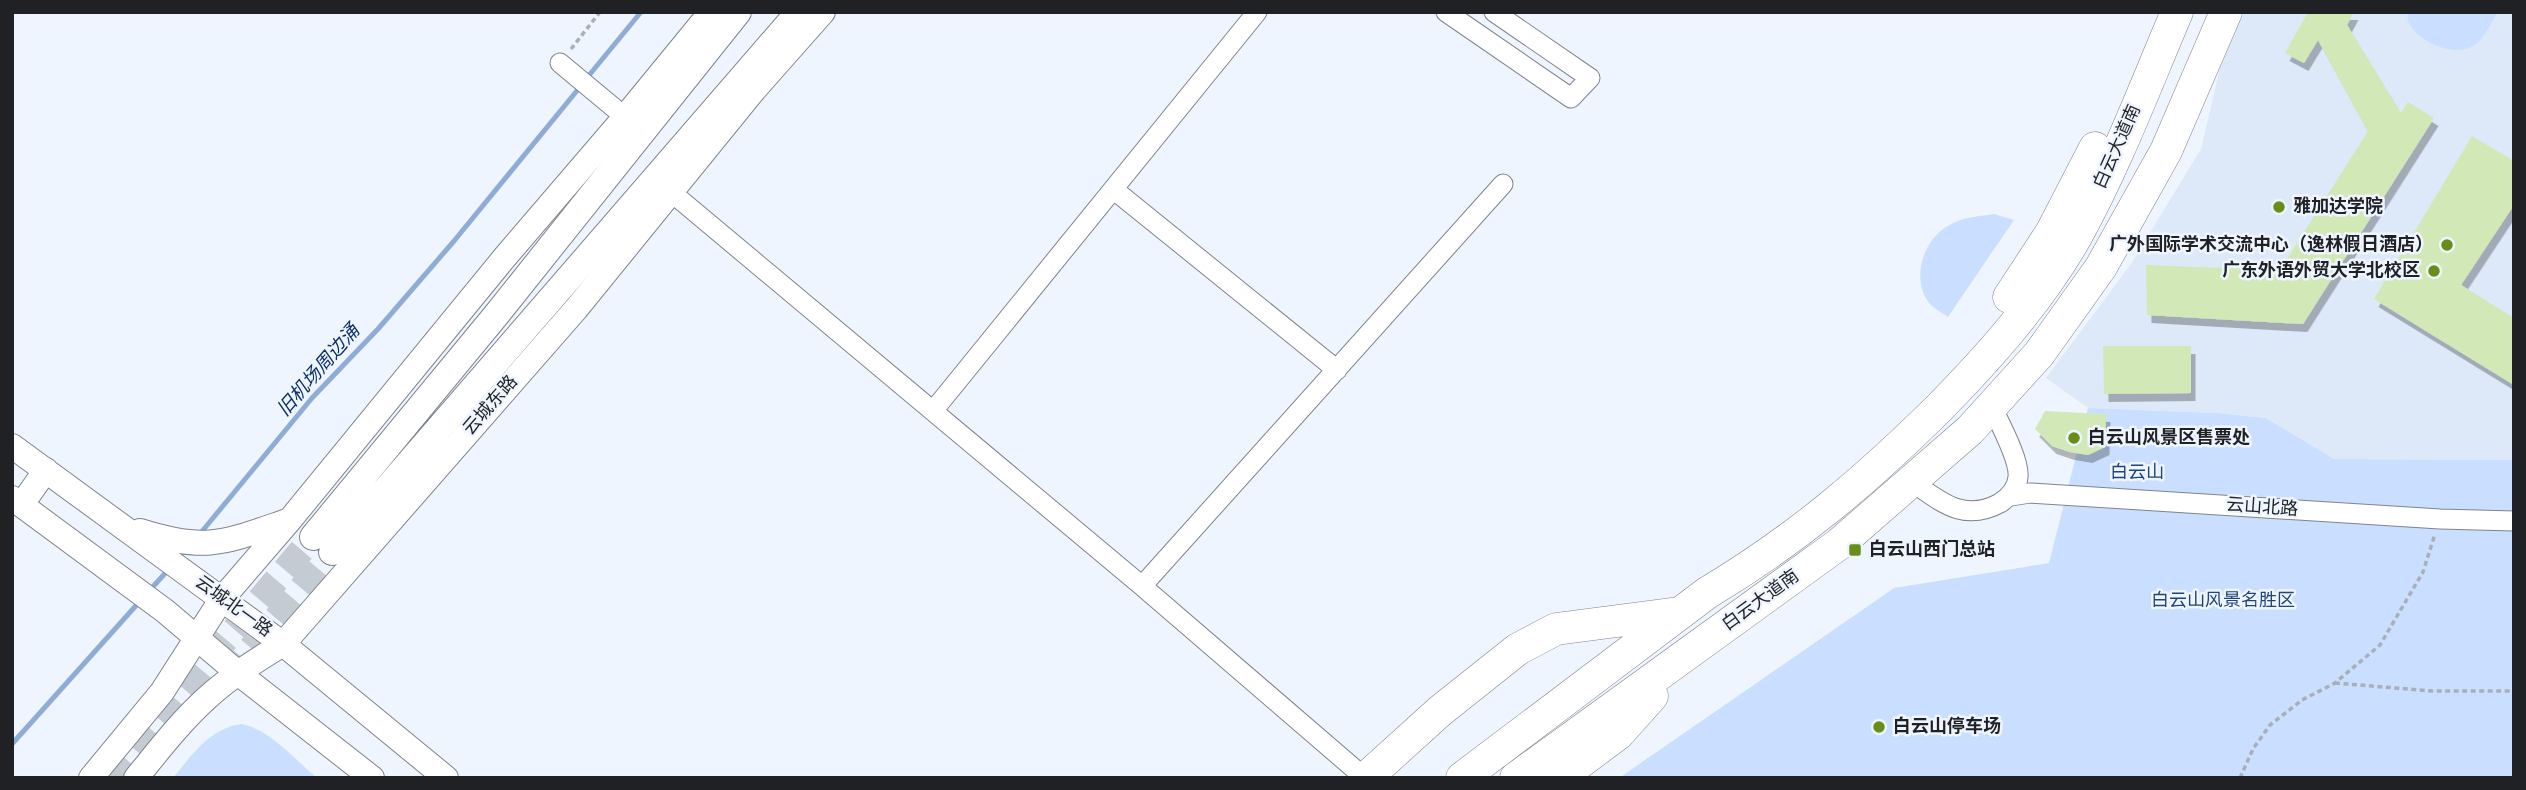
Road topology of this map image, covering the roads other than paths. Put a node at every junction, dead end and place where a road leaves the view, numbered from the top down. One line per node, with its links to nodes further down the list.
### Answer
1 (711, 12): 13 (street)
2 (738, 12): 3 (main road, 云城东路)
3 (799, 12)
4 (823, 12): 16 (street, 云城东路)
5 (1256, 12): 15 (street)
6 (1446, 12): 7 (street)
7 (1494, 12)
8 (2154, 12): 21 (highway, 白云大道南)
9 (2177, 12): 21 (highway, 白云大道南)
10 (2199, 12): 18 (highway, 白云大道南)
11 (2226, 12): 18 (highway, 白云大道南)
12 (560, 63): 13 (street)
13 (617, 111): 26 (street)
14 (1503, 184): 17 (street)
15 (1113, 189): 17 (street); 19 (street)
16 (671, 192): 19 (street); 33 (street, 云城东路)
17 (1337, 370): 29 (street)
18 (1991, 405): 23 (highway, 白云大道南); 24 (street)
19 (933, 411): 29 (street)
20 (12, 446): 22 (street, 云城北一路)
21 (1881, 465): 31 (highway, 白云大道南)
22 (46, 470): 25 (street); 28 (street, 云城北一路)
23 (1911, 481): 24 (street); 34 (highway, 白云大道南)
24 (2011, 496): 27 (street, 云山北路)
25 (17, 501): 32 (street)
26 (289, 521): 28 (street); 30 (street)
27 (2514, 522)
28 (122, 526): 30 (street, 云城北一路)
29 (1142, 586): 40 (street)
30 (221, 600): 32 (street); 33 (street, 云城北一路)
31 (1681, 613): 40 (highway); 41 (highway, 白云大道南)
32 (197, 638): 35 (street); 36 (street)
33 (283, 644): 35 (street, 云城东路); 39 (street, 云城北一路)
34 (1695, 649): 42 (highway, 白云大道南); 43 (highway)
35 (238, 673): 37 (street, 云城东路); 38 (street)
36 (91, 778)
37 (136, 778)
38 (372, 778)
39 (446, 778)
40 (1366, 778)
41 (1462, 778)
42 (1516, 778)
43 (1559, 778)

